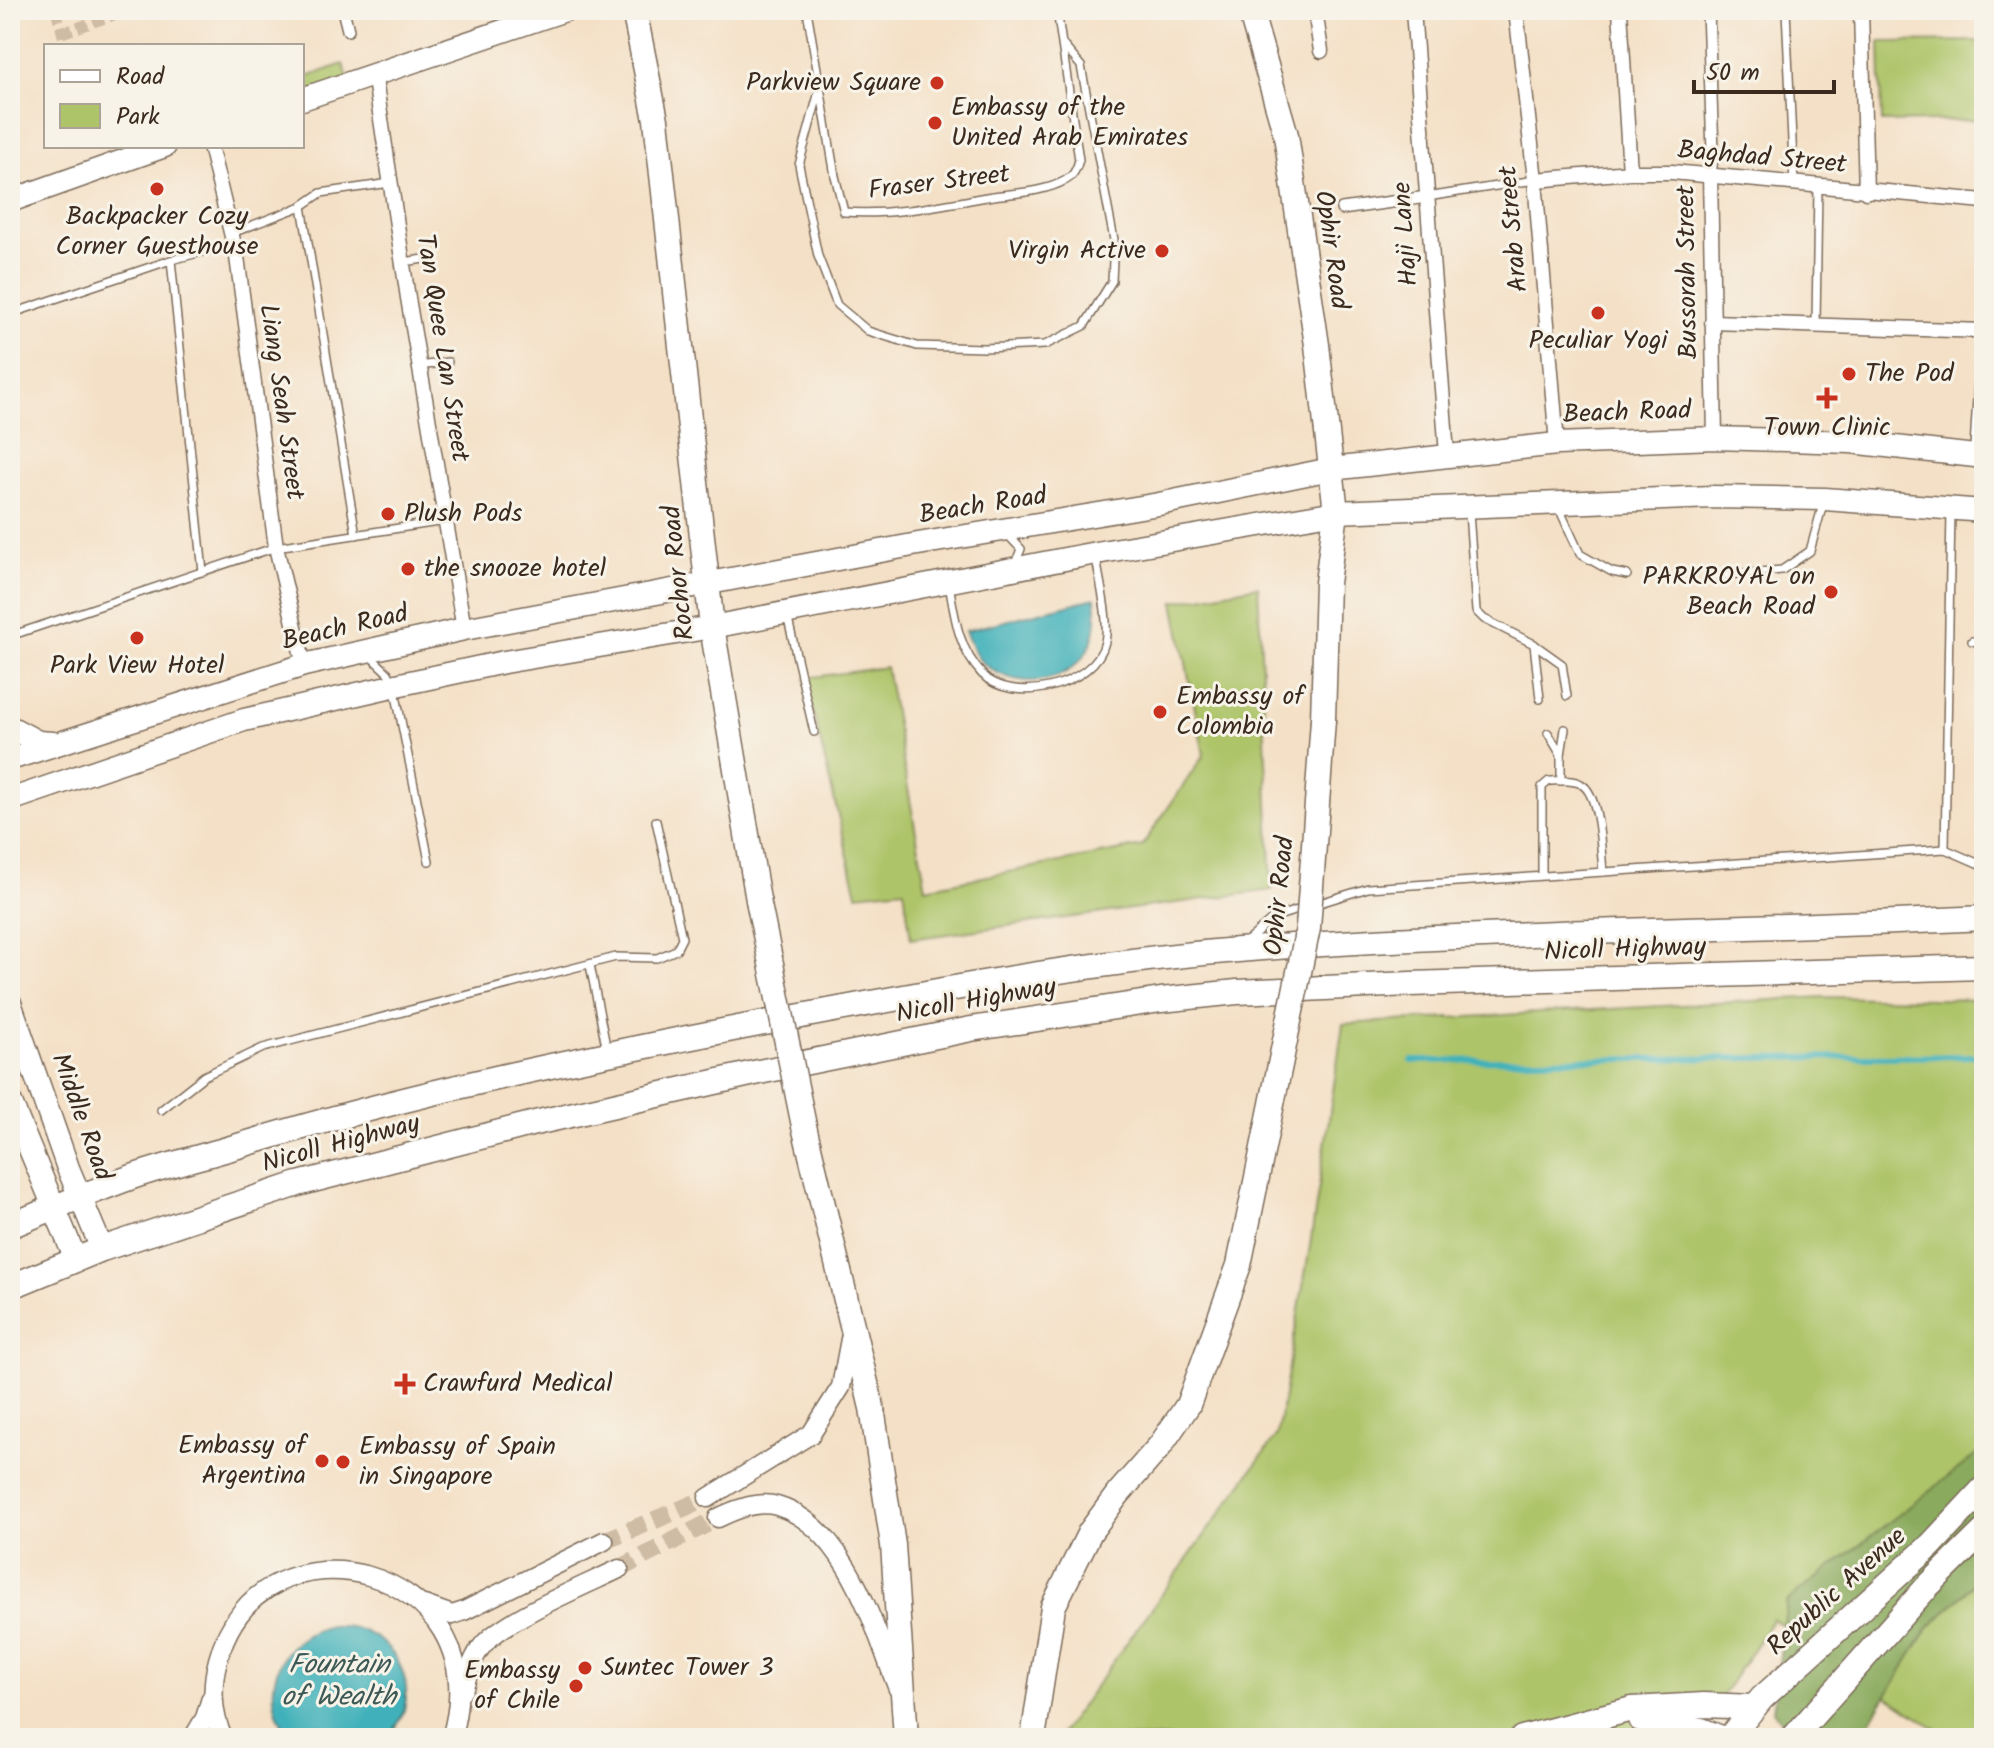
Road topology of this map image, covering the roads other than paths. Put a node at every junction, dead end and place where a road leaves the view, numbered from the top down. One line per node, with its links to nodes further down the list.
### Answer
1 (343, 10): 14 (street)
2 (565, 10): 17 (main road)
3 (634, 10): 66 (main road, Rochor Road)
4 (807, 10): 18 (lane, Fraser Street)
5 (1057, 10): 15 (lane, Fraser Street)
6 (1250, 10): 49 (main road, Ophir Road)
7 (1315, 10): 16 (street)
8 (1413, 10): 29 (street, Haji Lane)
9 (1516, 10): 24 (street, Arab Street)
10 (1620, 10): 22 (street)
11 (1708, 10): 23 (street, Bussorah Street)
12 (1786, 10): 26 (lane)
13 (1861, 10): 28 (street)
14 (348, 30)
15 (1063, 45): 18 (lane, Fraser Street); 18 (lane)
16 (1321, 51)
17 (374, 73): 19 (main road); 25 (street, Tan Quee Lan Street)
18 (821, 84)
19 (304, 98)
20 (159, 148): 30 (main road)
21 (210, 148): 34 (street, Liang Seah Street)
22 (1630, 172): 23 (street, Baghdad Street); 24 (street, Baghdad Street)
23 (1710, 174): 26 (street, Baghdad Street); 39 (street, Bussorah Street)
24 (1535, 180): 29 (lane); 46 (street, Arab Street)
25 (392, 183): 32 (lane); 37 (street, Tan Quee Lan Street)
26 (1794, 184): 27 (street, Baghdad Street)
27 (1818, 186): 28 (street, Baghdad Street); 40 (lane)
28 (1866, 192): 31 (street, Baghdad Street)
29 (1427, 197): 33 (street); 47 (street, Haji Lane)
30 (10, 201)
31 (1984, 201)
32 (302, 206): 34 (lane); 58 (lane)
33 (1342, 209)
34 (233, 239): 36 (lane); 59 (street, Liang Seah Street)
35 (432, 258): 37 (lane)
36 (171, 260): 38 (lane); 62 (lane)
37 (403, 262): 44 (street, Tan Quee Lan Street)
38 (10, 314)
39 (1712, 322): 40 (street); 45 (street, Bussorah Street)
40 (1816, 325): 41 (street)
41 (1984, 331)
42 (1984, 340): 48 (street)
43 (448, 362): 44 (lane)
44 (420, 366): 56 (street, Tan Quee Lan Street)
45 (1715, 438): 46 (main road, Beach Road); 48 (main road, Beach Road)
46 (1557, 444): 47 (main road, Beach Road)
47 (1447, 454): 49 (main road, Beach Road)
48 (1981, 456)
49 (1331, 469): 55 (main road, Ophir Road); 57 (main road, Beach Road)
50 (1825, 499): 51 (main road); 53 (main road); 64 (lane)
51 (1557, 504): 52 (main road); 63 (lane)
52 (1469, 505): 55 (main road); 72 (lane)
53 (1951, 507): 54 (main road); 89 (lane)
54 (1984, 511)
55 (1336, 512): 60 (main road); 125 (main road, Ophir Road, bridge)
56 (445, 521): 58 (lane); 69 (street, Tan Quee Lan Street)
57 (1003, 531): 61 (lane); 66 (main road, Beach Road)
58 (356, 535): 59 (lane)
59 (276, 547): 62 (lane); 75 (street, Liang Seah Street)
60 (1096, 553): 61 (main road); 65 (lane)
61 (1013, 569): 65 (main road)
62 (203, 572): 70 (lane)
63 (1627, 575)
64 (1715, 576)
65 (949, 581): 67 (main road)
66 (709, 584): 68 (main road, Rochor Road); 69 (main road, Beach Road)
67 (786, 613): 68 (main road); 81 (lane)
68 (712, 627): 76 (main road); 108 (main road, Rochor Road, bridge)
69 (464, 629): 74 (main road, Beach Road)
70 (10, 636)
71 (1972, 641): 73 (lane)
72 (1534, 644): 77 (lane); 78 (lane)
73 (1984, 644)
74 (365, 652): 75 (main road, Beach Road); 76 (lane)
75 (304, 665): 83 (main road, Beach Road)
76 (394, 685): 87 (main road); 90 (lane)
77 (1567, 696)
78 (1540, 699)
79 (10, 727): 83 (main road)
80 (1565, 729): 84 (lane)
81 (814, 732)
82 (1548, 733): 84 (lane)
83 (60, 744): 85 (main road, Beach Road)
84 (1561, 755): 86 (lane)
85 (10, 759)
86 (1561, 781): 92 (lane); 93 (lane)
87 (10, 800)
88 (656, 821): 96 (lane)
89 (1945, 849): 91 (lane); 92 (lane)
90 (429, 861)
91 (1984, 866)
92 (1603, 872): 93 (lane)
93 (1542, 875): 95 (lane)
94 (1984, 918): 95 (main road, Nicoll Highway)
95 (1237, 950): 99 (main road, Nicoll Highway)
96 (590, 965): 99 (lane); 101 (lane)
97 (1984, 967): 105 (main road, Nicoll Highway)
98 (10, 1003): 102 (main road, Middle Road)
99 (607, 1053): 102 (main road, Nicoll Highway)
100 (11, 1105): 103 (main road)
101 (161, 1110)
102 (80, 1196): 103 (main road, Nicoll Highway); 105 (main road, Middle Road)
103 (54, 1207): 104 (main road, Nicoll Highway); 106 (main road)
104 (10, 1226)
105 (102, 1249): 106 (main road, Nicoll Highway)
106 (76, 1260): 107 (main road, Nicoll Highway)
107 (10, 1287)
108 (852, 1331): 110 (street); 117 (main road, Rochor Road)
109 (1984, 1488): 119 (main road, Republic Avenue)
110 (708, 1498)
111 (718, 1518): 117 (street)
112 (1984, 1531): 129 (main road)
113 (604, 1541): 115 (street)
114 (619, 1569): 118 (street)
115 (421, 1604): 116 (street); 118 (street)
116 (213, 1692): 121 (street); 122 (street)
117 (902, 1699): 124 (main road, Rochor Road)
118 (459, 1701): 123 (street)
119 (1754, 1707): 120 (main road); 128 (main road, Republic Avenue)
120 (1602, 1719): 126 (main road); 127 (main road)
121 (193, 1738)
122 (223, 1738)
123 (451, 1738)
124 (906, 1738)
125 (1033, 1738)
126 (1522, 1738)
127 (1721, 1738)
128 (1729, 1738)
129 (1793, 1738)

